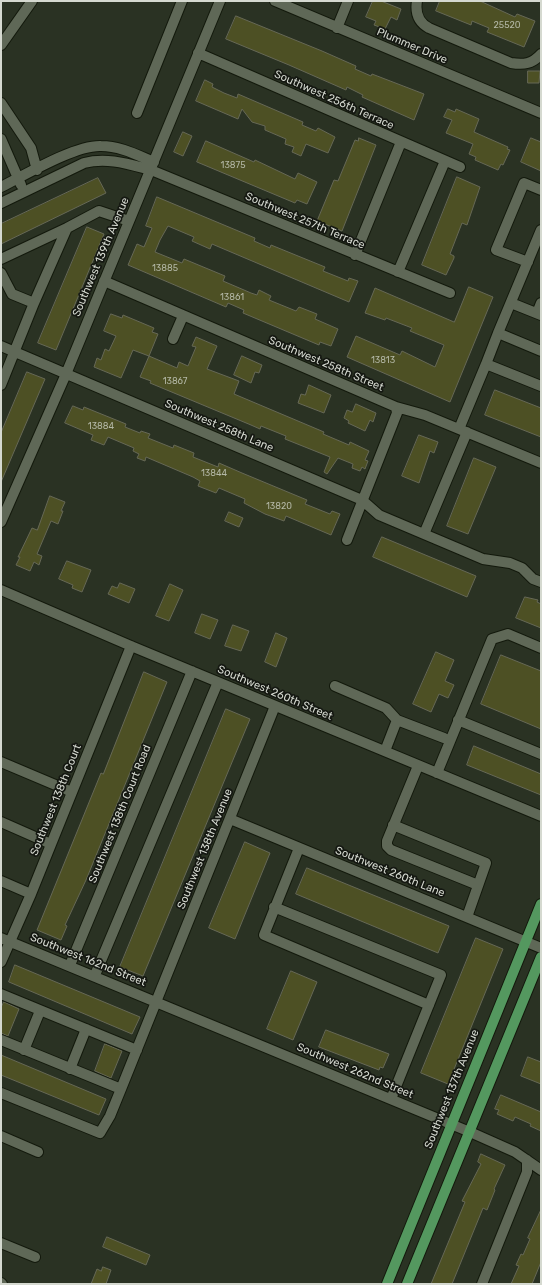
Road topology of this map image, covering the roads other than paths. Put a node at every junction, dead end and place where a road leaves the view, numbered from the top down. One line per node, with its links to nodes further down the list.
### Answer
1 (32, 1): 8 (street)
2 (182, 1): 12 (street)
3 (220, 1): 9 (street, Southwest 139th Avenue)
4 (275, 1): 7 (street, Plummer Drive)
5 (348, 1): 7 (street)
6 (417, 1): 10 (street)
7 (337, 28): 13 (street, Plummer Drive)
8 (1, 45)
9 (198, 53): 15 (street, Southwest 256th Terrace); 17 (street, Southwest 139th Avenue)
10 (541, 54)
11 (1, 103): 19 (street)
12 (137, 113)
13 (541, 113)
14 (1, 139): 20 (street)
15 (401, 142): 16 (street, Southwest 256th Terrace); 28 (street)
16 (445, 161): 18 (street, Southwest 256th Terrace); 31 (street)
17 (152, 166): 19 (street); 23 (street); 25 (street, Southwest 139th Avenue); 28 (street, Southwest 257th Terrace)
18 (460, 167)
19 (37, 170): 20 (street)
20 (19, 179): 21 (street); 23 (street)
21 (1, 187)
22 (541, 190): 30 (street)
23 (24, 192): 24 (street)
24 (1, 203)
25 (129, 221): 26 (street); 33 (street, Southwest 139th Avenue)
26 (67, 228): 29 (street); 35 (street)
27 (541, 230): 30 (street)
28 (355, 255): 31 (street, Southwest 257th Terrace)
29 (1, 259)
30 (528, 262): 36 (street)
31 (398, 272): 34 (street, Southwest 257th Terrace)
32 (1, 273): 35 (street)
33 (104, 281): 39 (street, Southwest 258th Street); 46 (street, Southwest 139th Avenue)
34 (450, 293)
35 (34, 303): 44 (street)
36 (511, 303): 38 (street); 40 (street)
37 (541, 303): 38 (street)
38 (539, 314)
39 (182, 316): 41 (street); 49 (street, Southwest 258th Street)
40 (498, 333): 43 (street); 45 (street)
41 (173, 339)
42 (1, 346): 44 (street, Southwest 258th Lane)
43 (541, 351)
44 (15, 352): 46 (street, Southwest 258th Lane); 47 (street)
45 (486, 364): 48 (street); 50 (street)
46 (66, 374): 52 (street, Southwest 258th Lane); 53 (street, Southwest 139th Avenue)
47 (1, 385)
48 (541, 386)
49 (396, 407): 50 (street, Southwest 258th Street); 52 (street)
50 (463, 430): 51 (street, Southwest 258th Street); 54 (street)
51 (541, 463)
52 (362, 500): 54 (street, Southwest 258th Lane); 55 (street)
53 (1, 522)
54 (424, 534): 56 (street, Southwest 258th Lane)
55 (347, 540)
56 (541, 582)
57 (1, 590): 58 (street, Southwest 260th Street)
58 (131, 646): 60 (street, Southwest 260th Street); 72 (street, Southwest 138th Court)
59 (541, 648): 65 (street)
60 (192, 671): 61 (street, Southwest 260th Street); 90 (street, Southwest 138th Court Road)
61 (218, 682): 63 (street, Southwest 260th Street); 91 (street)
62 (335, 686): 64 (street)
63 (275, 706): 67 (street, Southwest 260th Street); 74 (street, Southwest 138th Avenue)
64 (397, 720): 66 (street); 67 (street)
65 (458, 720): 68 (street); 71 (street)
66 (444, 738)
67 (385, 752): 70 (street, Southwest 260th Street)
68 (541, 754)
69 (1, 762): 72 (street)
70 (418, 766): 71 (street, Southwest 260th Street); 76 (street)
71 (437, 773): 73 (street, Southwest 260th Street)
72 (72, 792): 77 (street, Southwest 138th Court)
73 (541, 816)
74 (230, 819): 78 (street, Southwest 260th Lane); 93 (street, Southwest 138th Avenue)
75 (1, 822): 77 (street)
76 (393, 824): 80 (street); 80 (street)
77 (51, 844): 81 (street, Southwest 138th Court)
78 (299, 848): 83 (street); 84 (street, Southwest 260th Lane)
79 (1, 881): 81 (street)
80 (478, 885): 84 (street)
81 (31, 894): 85 (street, Southwest 138th Court)
82 (541, 904): 86 (main road, Southwest 137th Avenue)
83 (274, 907): 94 (street); 94 (street)
84 (467, 916): 86 (street, Southwest 260th Lane)
85 (5, 940): 89 (street, Southwest 138th Court); 90 (street, Southwest 162nd Street)
86 (526, 942): 87 (street, Southwest 260th Lane); 104 (main road, Southwest 137th Avenue)
87 (541, 948)
88 (541, 957): 105 (main road)
89 (1, 962)
90 (70, 965): 91 (street, Southwest 162nd Street)
91 (95, 975): 93 (street, Southwest 162nd Street)
92 (1, 994): 95 (street)
93 (157, 1001): 99 (street, Southwest 138th Avenue); 103 (street, Southwest 262nd Street)
94 (429, 1005): 103 (street)
95 (40, 1011): 96 (street); 98 (street)
96 (86, 1029): 99 (street); 100 (street)
97 (1, 1040): 98 (street)
98 (24, 1050): 100 (street)
99 (137, 1050): 101 (street, Southwest 138th Avenue)
100 (70, 1068): 101 (street)
101 (121, 1089): 102 (street, Southwest 138th Avenue)
102 (1, 1093)
103 (391, 1099): 104 (street, Southwest 262nd Street)
104 (451, 1124): 105 (street, Southwest 262nd Street); 112 (main road, Southwest 137th Avenue)
105 (470, 1132): 108 (street, Southwest 262nd Street); 113 (main road)
106 (1, 1136): 107 (street)
107 (38, 1152)
108 (527, 1160): 109 (street, Southwest 262nd Street); 114 (street)
109 (541, 1170)
110 (1, 1243): 111 (street)
111 (35, 1257)
112 (387, 1284)
113 (407, 1284)
114 (482, 1284)

